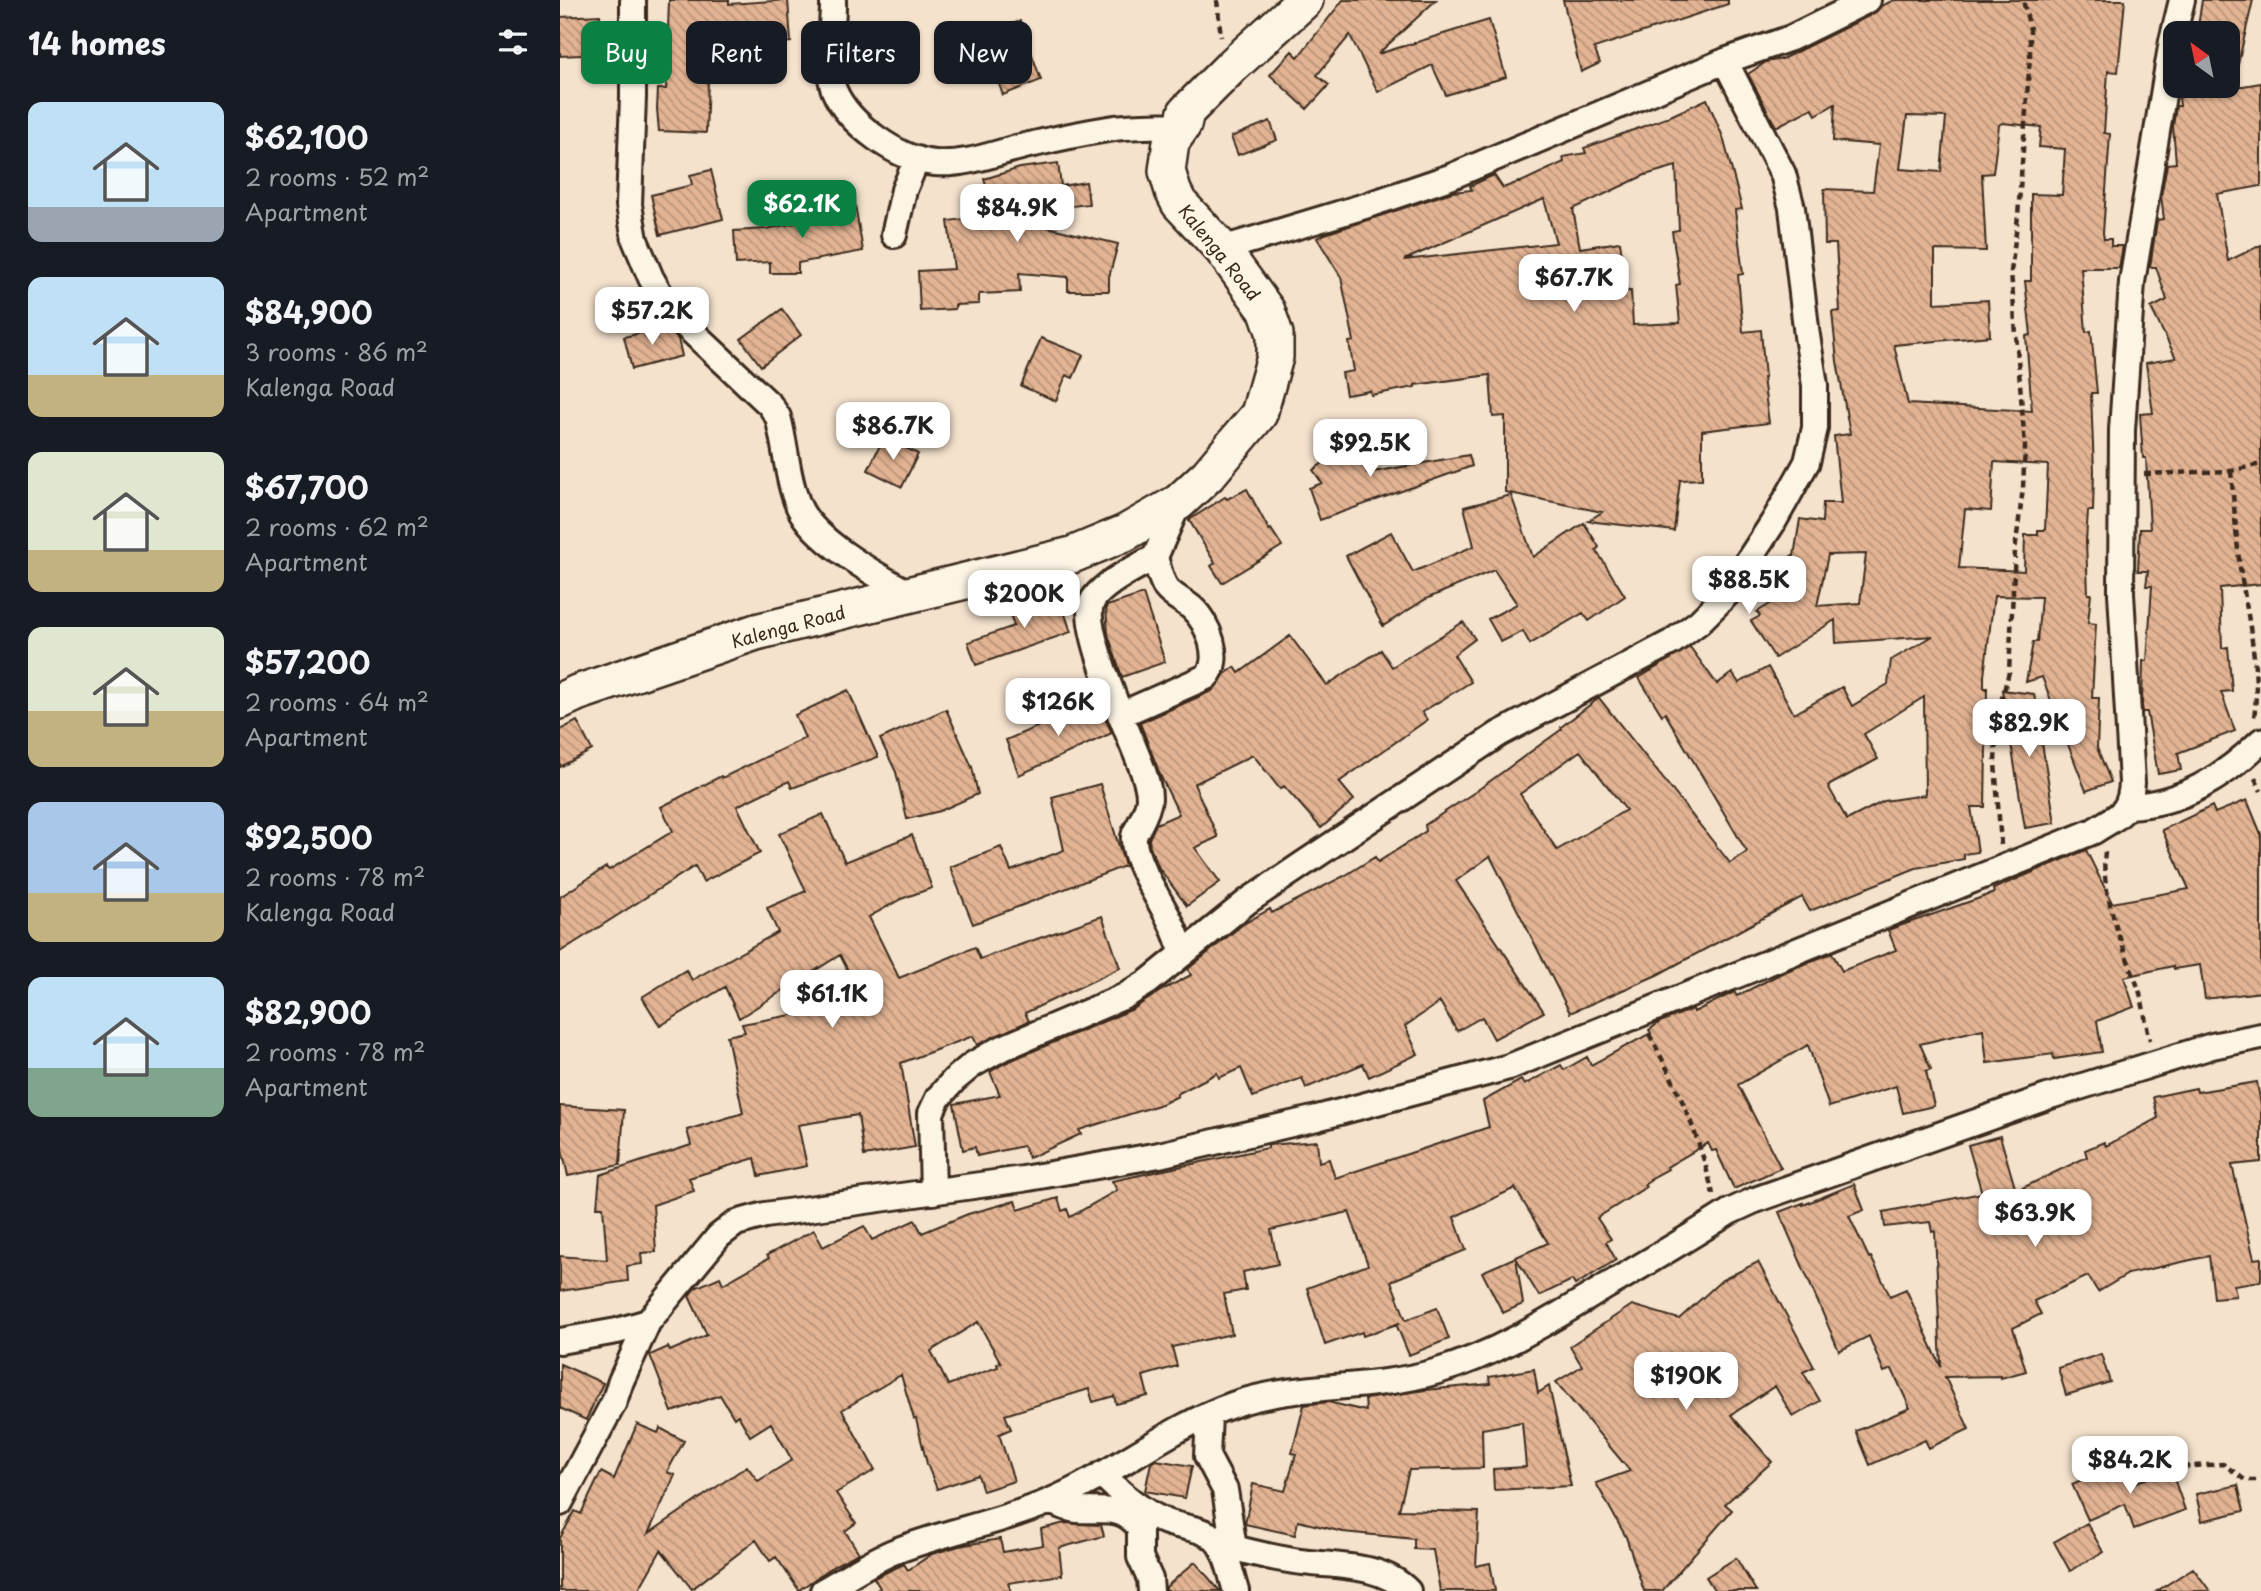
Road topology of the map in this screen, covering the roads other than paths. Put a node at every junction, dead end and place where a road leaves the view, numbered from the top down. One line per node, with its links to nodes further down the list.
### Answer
1 (633, 0): 13 (street)
2 (833, 0): 8 (street)
3 (1305, 0): 7 (main road, Kalenga Road)
4 (1868, 0): 6 (street)
5 (2182, 0): 17 (street)
6 (1725, 61): 10 (street); 18 (street)
7 (1183, 125): 8 (street); 10 (main road, Kalenga Road)
8 (917, 159): 9 (street)
9 (894, 235)
10 (1222, 249): 11 (main road, Kalenga Road)
11 (1179, 502): 12 (street); 13 (main road, Kalenga Road)
12 (1155, 557): 15 (street); 15 (street)
13 (910, 594): 14 (main road, Kalenga Road)
14 (560, 701)
15 (1120, 715): 18 (street)
16 (2255, 747): 17 (street)
17 (2119, 813): 20 (street)
18 (1183, 953): 20 (street)
19 (2261, 1036): 23 (street)
20 (933, 1192): 21 (street)
21 (648, 1322): 22 (street); 26 (street)
22 (560, 1341)
23 (1209, 1416): 24 (street); 27 (street)
24 (1102, 1474): 25 (street); 27 (street)
25 (1050, 1502): 28 (street); 29 (street)
26 (560, 1503)
27 (1227, 1546): 30 (street); 31 (street)
28 (823, 1591)
29 (1151, 1591)
30 (1236, 1591)
31 (1408, 1591)

